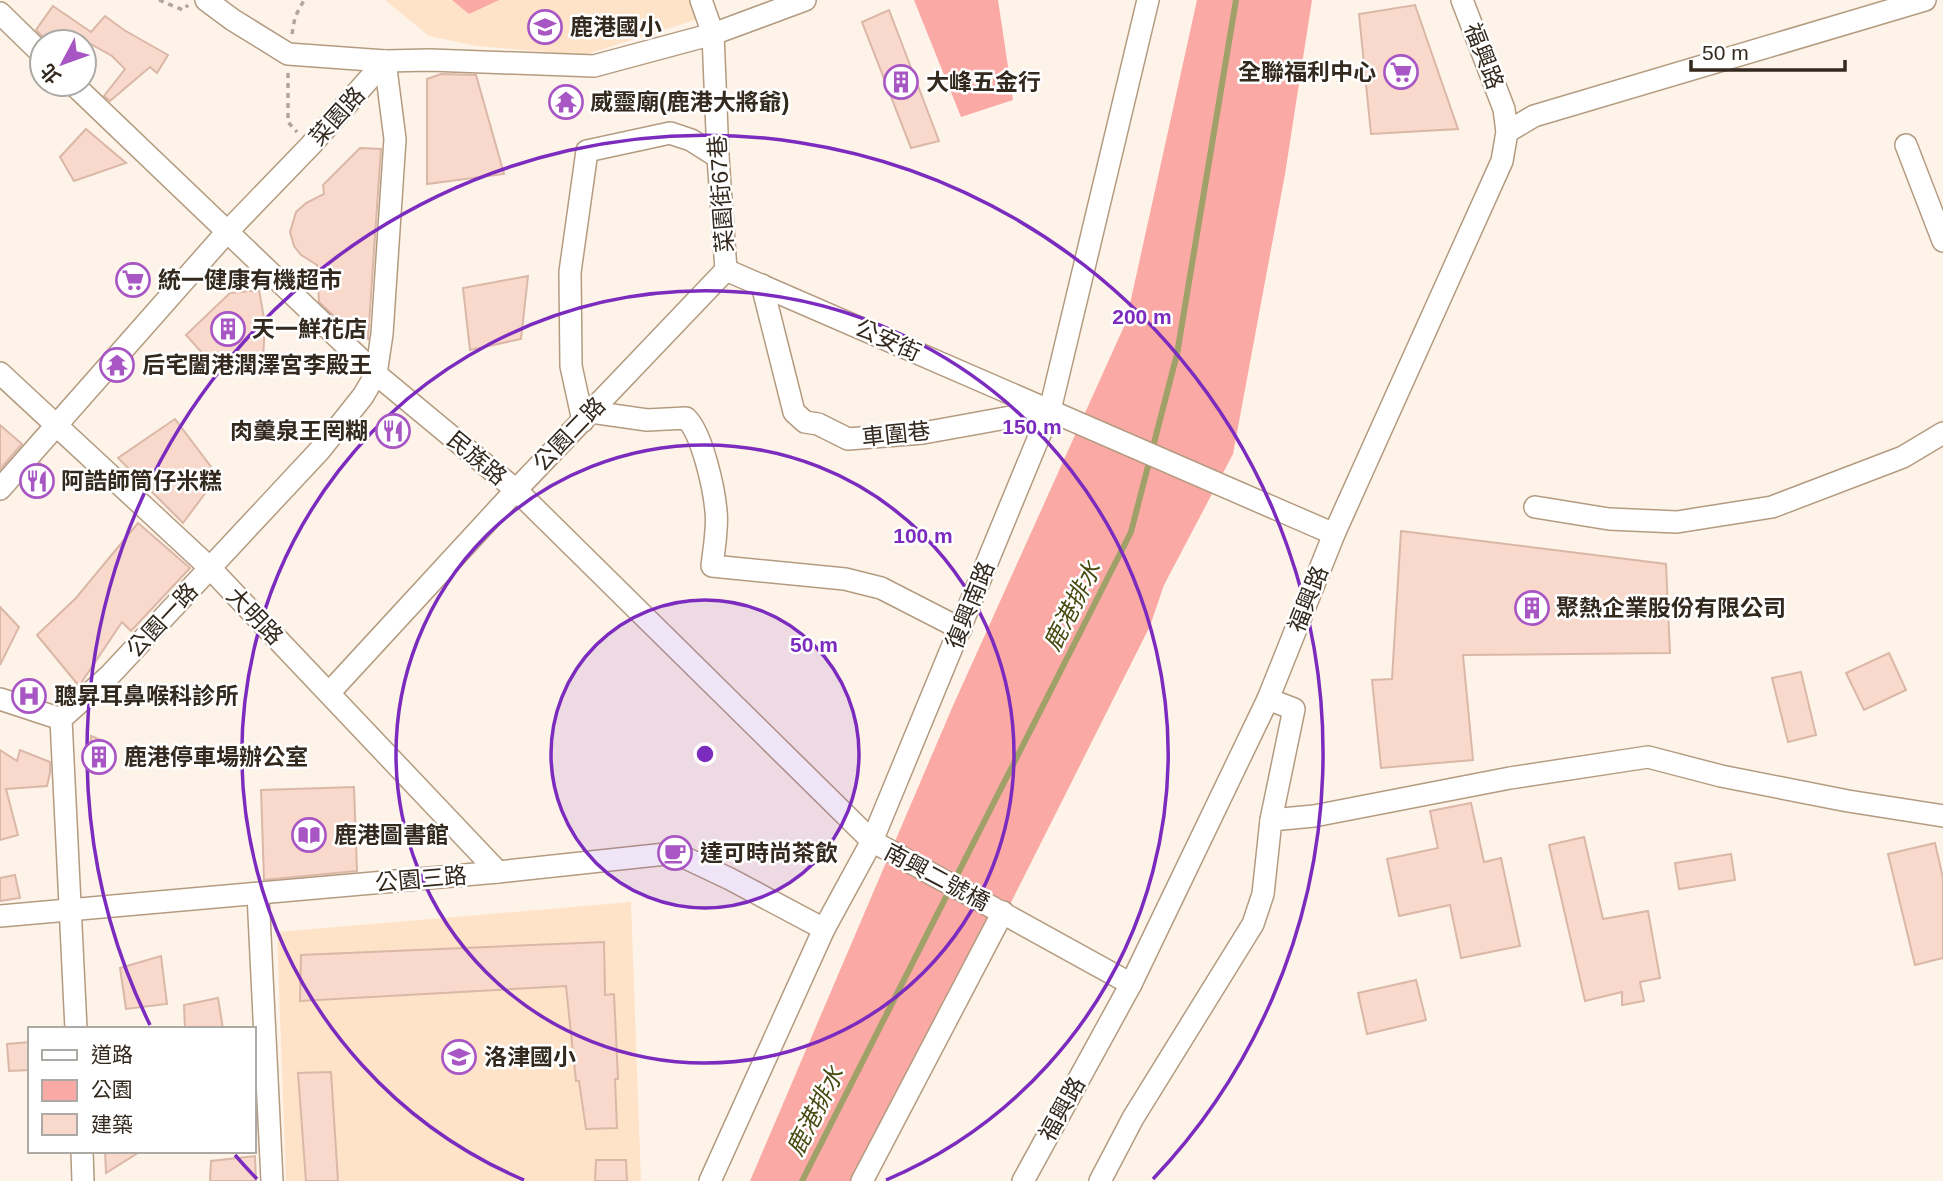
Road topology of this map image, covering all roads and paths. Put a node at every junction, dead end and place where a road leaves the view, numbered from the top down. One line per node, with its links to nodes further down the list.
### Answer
1 (159, 0): 2 (path)
2 (194, 0)
3 (206, 0): 12 (street)
4 (701, 0): 10 (street, 菜園街67巷)
5 (805, 0): 10 (street)
6 (1148, 0): 23 (street, 復興南路)
7 (1462, 0): 14 (street, 福興路)
8 (1925, 0): 14 (street)
9 (0, 13): 11 (street)
10 (713, 34): 12 (street); 16 (street, 菜園街67巷)
11 (28, 40)
12 (385, 61): 17 (street, 菜園路); 22 (street)
13 (87, 98): 17 (street, 民族路)
14 (1507, 132): 30 (street, 福興路)
15 (1906, 145): 18 (street)
16 (718, 157): 19 (street, 菜園街67巷); 24 (street)
17 (226, 233): 22 (street, 民族路); 25 (street, 菜園路)
18 (1943, 241)
19 (726, 270): 20 (street, 公安街); 24 (street, 公園二路)
20 (762, 285): 23 (street, 公安街); 23 (street, 車圍巷)
21 (0, 373): 25 (street, 大明路)
22 (376, 374): 28 (street, 民族路); 31 (street, 公園一路)
23 (1050, 410): 30 (street, 公安街); 32 (street, 復興南路)
24 (587, 417): 28 (street, 公園二路); 32 (street)
25 (55, 426): 27 (street, 菜園路); 31 (street, 大明路)
26 (1943, 433): 29 (street)
27 (0, 489)
28 (516, 490): 33 (street, 公園二路); 39 (street, 民族路)
29 (1535, 507)
30 (1334, 534): 35 (street, 福興路)
31 (210, 569): 33 (street, 大明路); 36 (street, 公園一路)
32 (961, 629): 39 (street, 復興南路)
33 (329, 694): 40 (street, 大明路)
34 (0, 699): 36 (street)
35 (1268, 699): 38 (street); 46 (street, 福興路)
36 (61, 719): 42 (street)
37 (1943, 816): 38 (street)
38 (1270, 820): 54 (street)
39 (872, 841): 43 (street, 南興二號橋); 45 (street, 復興南路)
40 (498, 872): 41 (street, 公園三路); 45 (street, 公園三路)
41 (258, 894): 42 (street, 公園三路); 50 (street)
42 (70, 911): 44 (street, 公園三路); 47 (street)
43 (1003, 912): 46 (street, 南興二號橋); 52 (street)
44 (0, 916)
45 (824, 929): 51 (street, 復興南路)
46 (1131, 984): 53 (street, 福興路)
47 (76, 1027)
48 (82, 1153): 49 (street)
49 (83, 1181)
50 (272, 1181)
51 (709, 1181)
52 (862, 1181)
53 (1023, 1181)
54 (1100, 1181)

